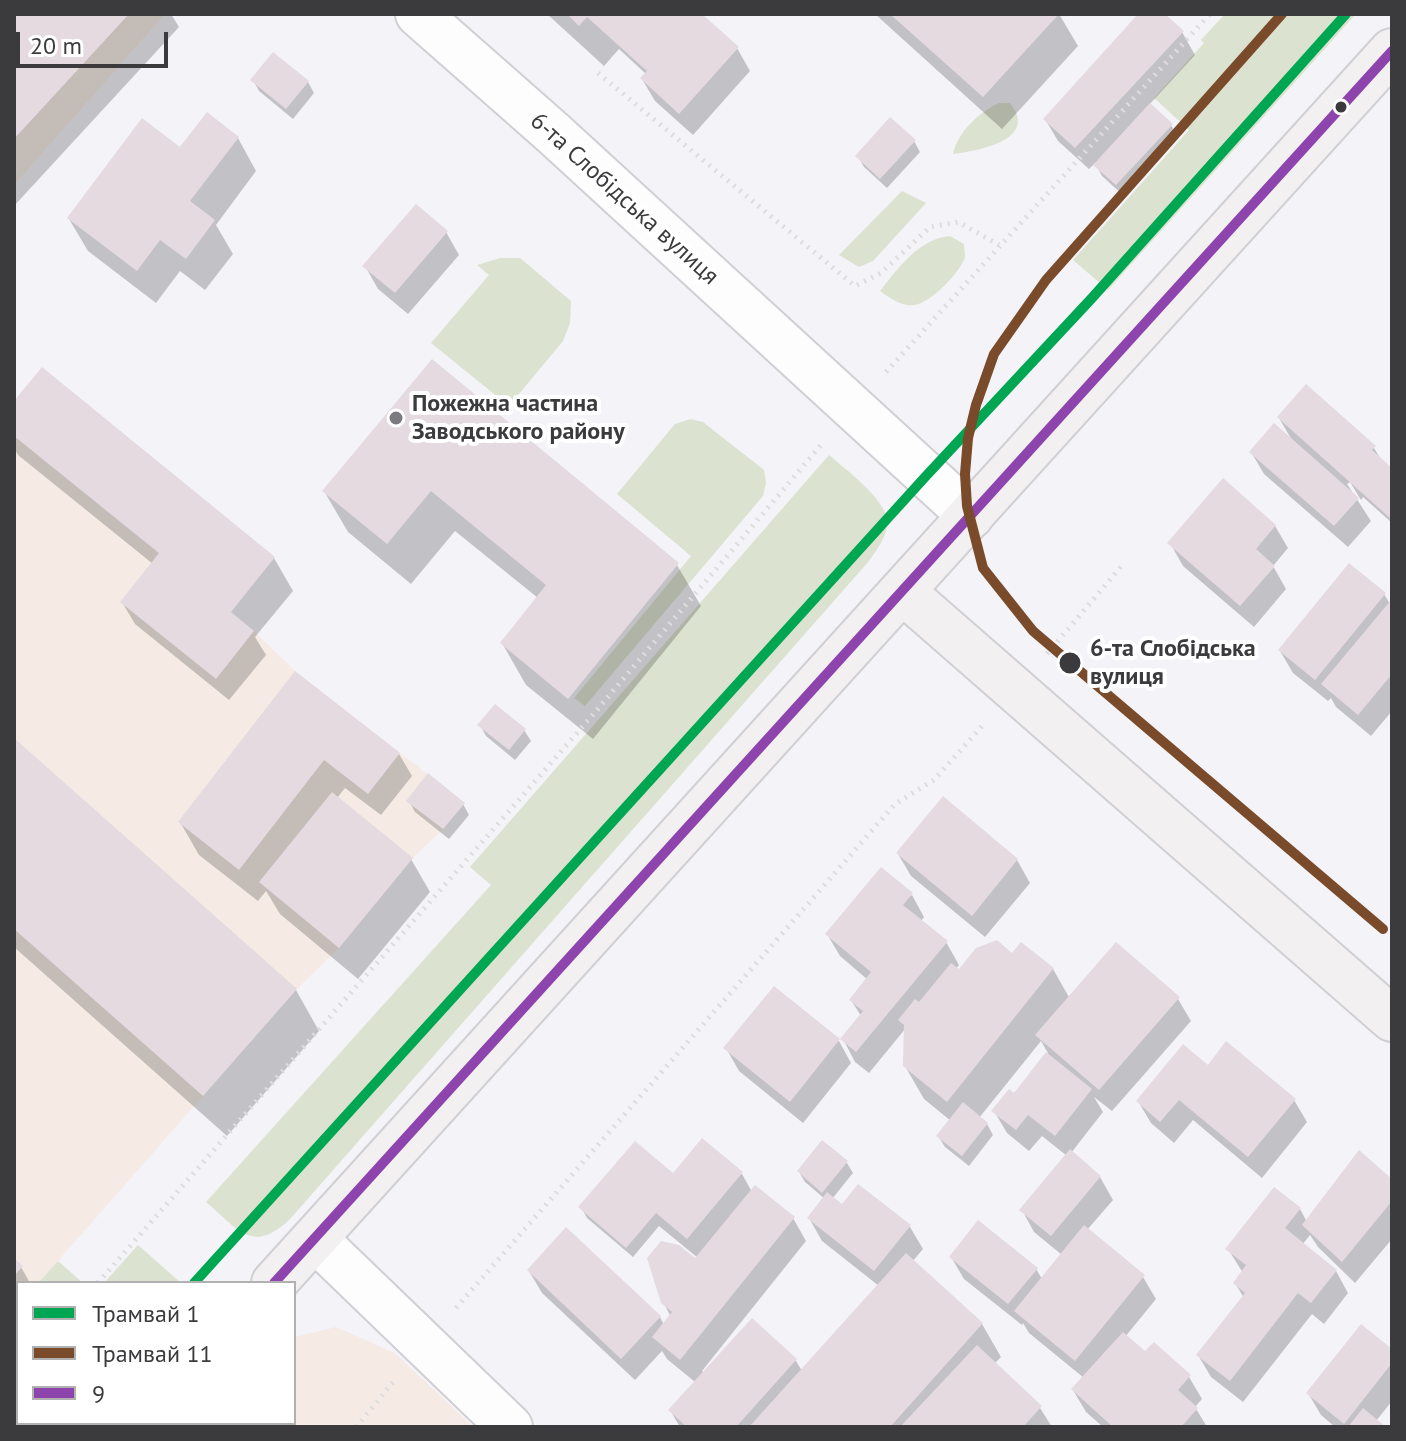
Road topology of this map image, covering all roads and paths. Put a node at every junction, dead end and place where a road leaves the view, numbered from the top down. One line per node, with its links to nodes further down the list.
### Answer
1 (418, 14): 6 (street, 6-та Слобідська вулиця)
2 (1210, 14): 5 (path)
3 (1392, 51): 7 (street)
4 (598, 73): 5 (path)
5 (999, 245): 6 (path)
6 (854, 409): 7 (street, 6-та Слобідська вулиця); 13 (path)
7 (971, 516): 9 (street)
8 (1124, 563): 10 (path)
9 (902, 591): 10 (street); 12 (street)
10 (1015, 689): 11 (street); 15 (path)
11 (1392, 1019)
12 (315, 1239): 14 (street); 15 (street)
13 (100, 1281)
14 (276, 1281)
15 (424, 1345): 16 (path); 17 (street)
16 (356, 1427)
17 (510, 1427)

